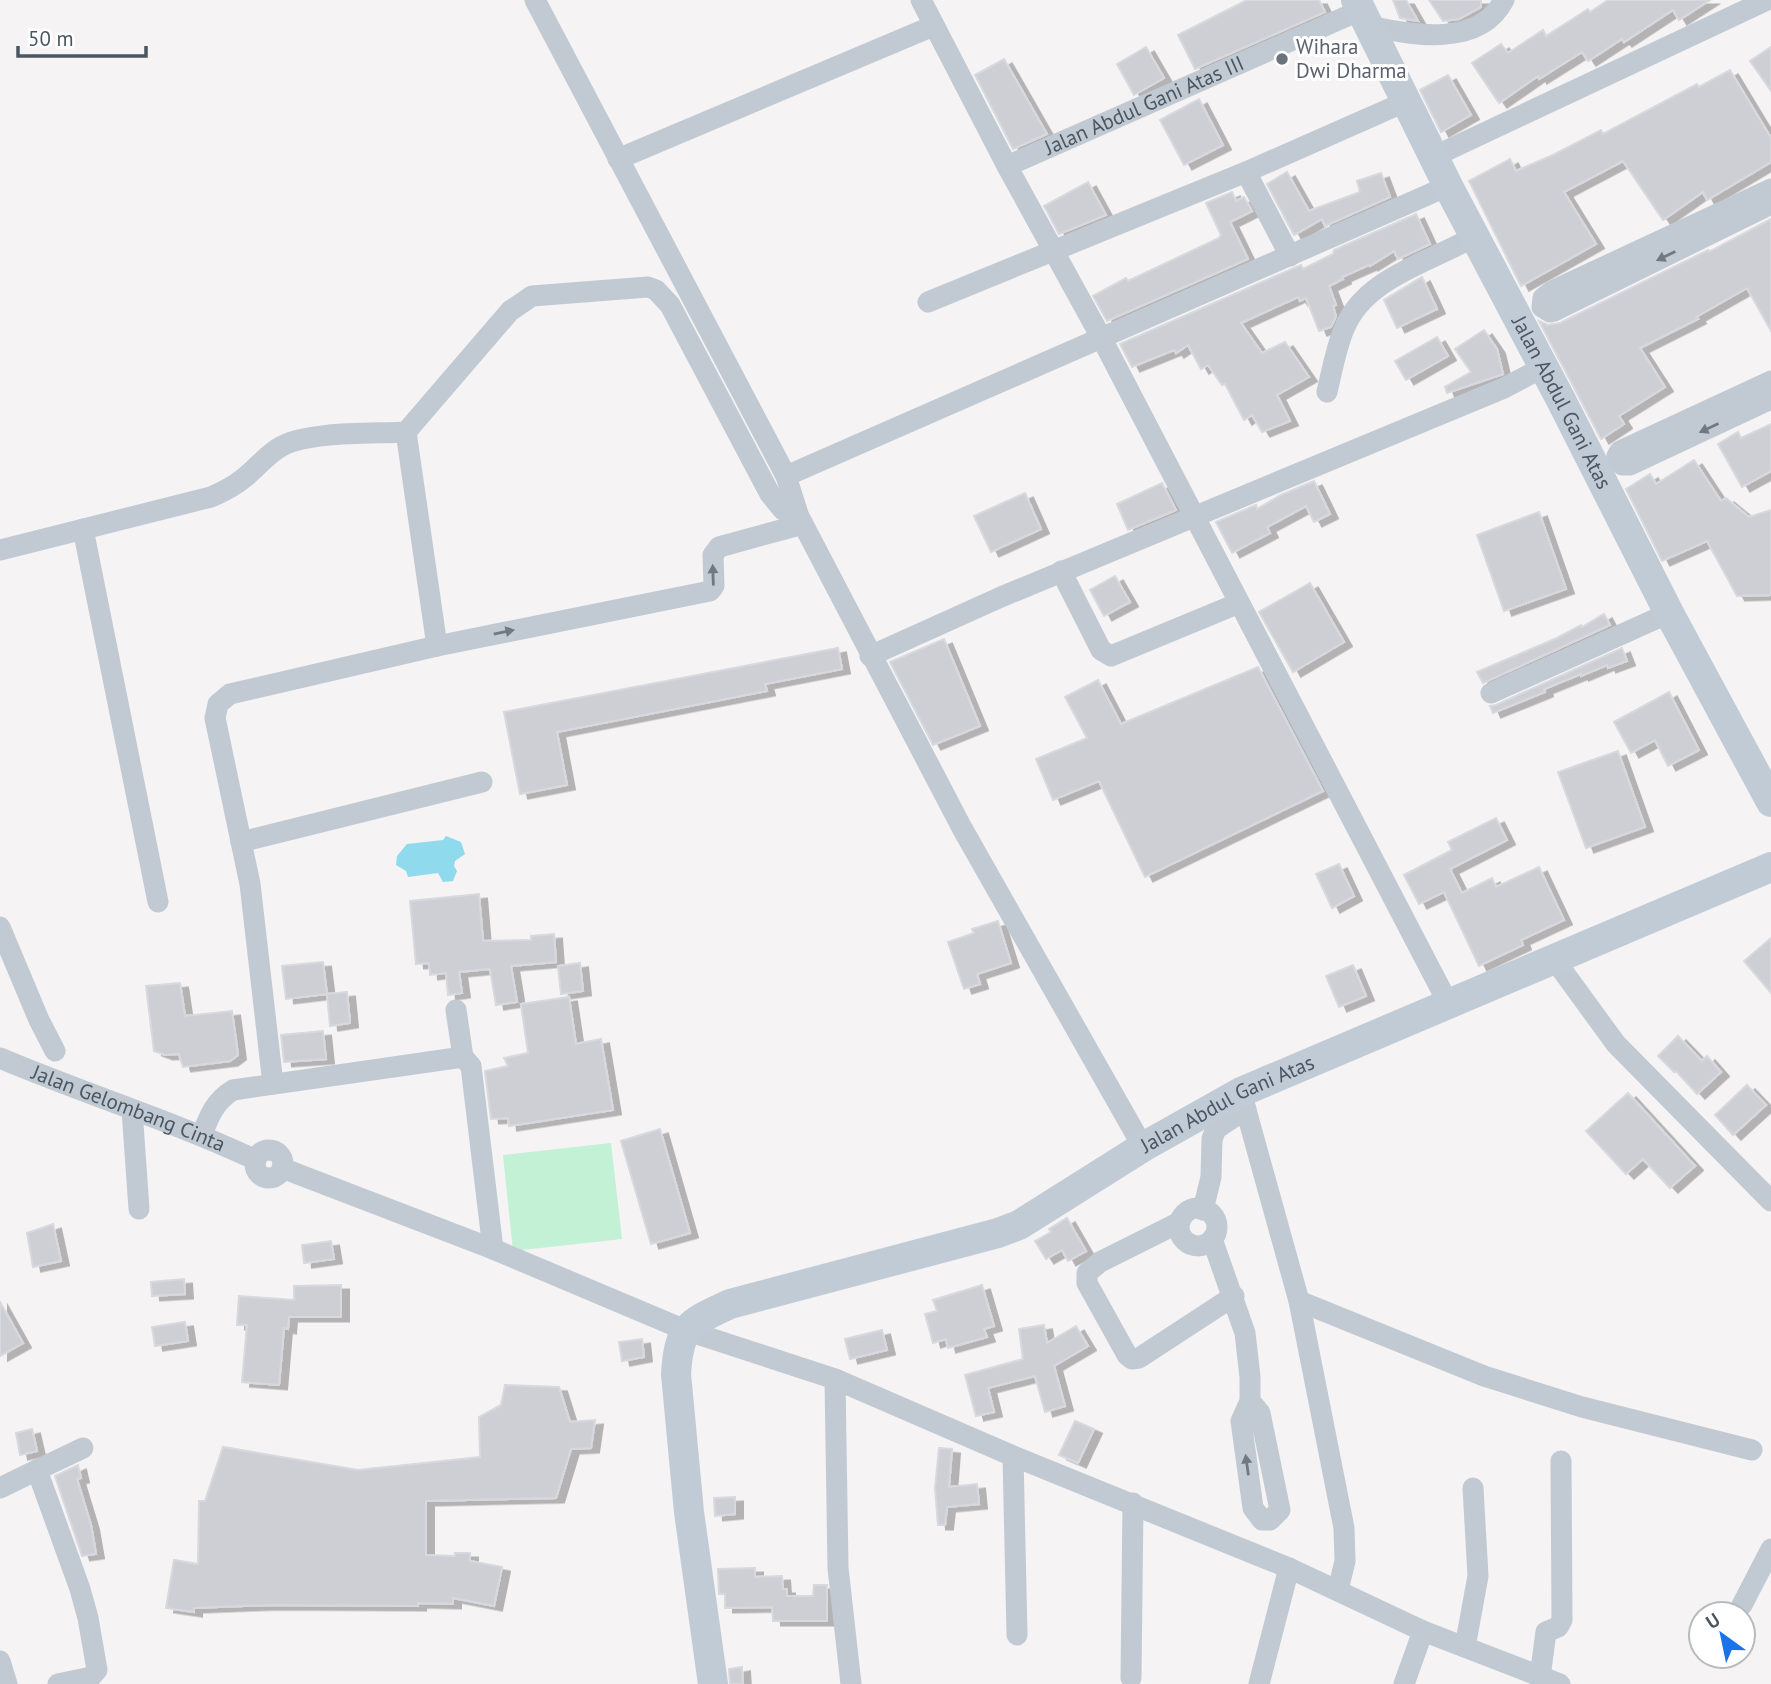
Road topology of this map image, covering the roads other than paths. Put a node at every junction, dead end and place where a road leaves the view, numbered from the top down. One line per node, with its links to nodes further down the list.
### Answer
1 (534, 0): 10 (street)
2 (921, 0): 7 (street)
3 (1504, 0): 5 (street)
4 (1767, 0): 8 (street)
5 (1362, 12): 9 (street, Jalan Abdul Gani Atas); 11 (street, Jalan Abdul Gani Atas III)
6 (1771, 13): 8 (street)
7 (933, 26): 10 (street); 11 (street)
8 (1686, 46): 12 (street)
9 (1407, 102): 12 (street, Jalan Abdul Gani Atas); 13 (street)
10 (618, 159): 25 (street)
11 (1007, 166): 16 (street)
12 (1441, 170): 15 (street, Jalan Abdul Gani Atas); 17 (street)
13 (1246, 172): 16 (street); 17 (street)
14 (1770, 195): 14 (street, one-way to 14)
15 (1475, 236): 20 (street, Jalan Abdul Gani Atas); 22 (street)
16 (1053, 250): 18 (street); 19 (street)
17 (1290, 256): 19 (street)
18 (928, 302)
19 (1102, 338): 25 (street); 26 (street)
20 (1544, 368): 26 (street); 32 (street, Jalan Abdul Gani Atas)
21 (1771, 381): 23 (street, one-way to 21)
22 (1327, 392)
23 (1771, 399)
24 (406, 432): 27 (street); 28 (street); 33 (street)
25 (786, 477): 27 (street)
26 (1194, 517): 30 (street); 31 (street)
27 (801, 520): 33 (street, one-way to 27); 34 (street)
28 (83, 529): 29 (street); 40 (street)
29 (0, 550)
30 (1061, 571): 31 (street); 34 (street)
31 (1239, 603): 43 (street)
32 (1669, 613): 35 (street); 37 (street, Jalan Abdul Gani Atas)
33 (437, 646): 38 (street)
34 (870, 656): 52 (street)
35 (1491, 693)
36 (482, 782): 38 (street)
37 (1771, 802)
38 (241, 842): 48 (street)
39 (1771, 867): 42 (street, Jalan Abdul Gani Atas)
40 (158, 902)
41 (0, 927): 45 (street)
42 (1554, 959): 43 (street, Jalan Abdul Gani Atas); 53 (street)
43 (1448, 1003): 49 (street, Jalan Abdul Gani Atas)
44 (456, 1010): 47 (street)
45 (55, 1051)
46 (0, 1058): 50 (street, Jalan Gelombang Cinta)
47 (463, 1058): 48 (street); 58 (street)
48 (274, 1084): 51 (street)
49 (1244, 1100): 52 (street, Jalan Abdul Gani Atas); 55 (street); 60 (street)
50 (132, 1110): 51 (street, Jalan Gelombang Cinta); 54 (street)
51 (202, 1135): 58 (street, Jalan Gelombang Cinta)
52 (1143, 1147): 61 (street, Jalan Abdul Gani Atas)
53 (1771, 1201)
54 (139, 1209)
55 (1203, 1210): 56 (street); 57 (street)
56 (1180, 1222): 57 (street); 59 (street)
57 (1212, 1240): 59 (street)
58 (493, 1249): 61 (street)
59 (1234, 1296): 63 (street)
60 (1299, 1301): 65 (street); 74 (street)
61 (685, 1330): 62 (street); 84 (street)
62 (835, 1379): 66 (street); 85 (street)
63 (1250, 1401)
64 (83, 1448): 68 (street)
65 (1752, 1450)
66 (1013, 1456): 71 (street); 77 (street)
67 (1561, 1461): 81 (street)
68 (37, 1470): 69 (street); 83 (street)
69 (0, 1488)
70 (1473, 1488): 78 (street)
71 (1133, 1503): 73 (street); 80 (street)
72 (1771, 1549): 75 (street)
73 (1289, 1568): 74 (street); 86 (street)
74 (1338, 1590): 76 (street)
75 (1745, 1600)
76 (1423, 1631): 78 (street); 87 (street)
77 (1017, 1634)
78 (1465, 1647): 81 (street)
79 (0, 1661): 82 (street)
80 (1131, 1678)
81 (1538, 1679)
82 (8, 1684)
83 (58, 1684)
84 (713, 1684)
85 (851, 1684)
86 (1259, 1684)
87 (1404, 1684)

